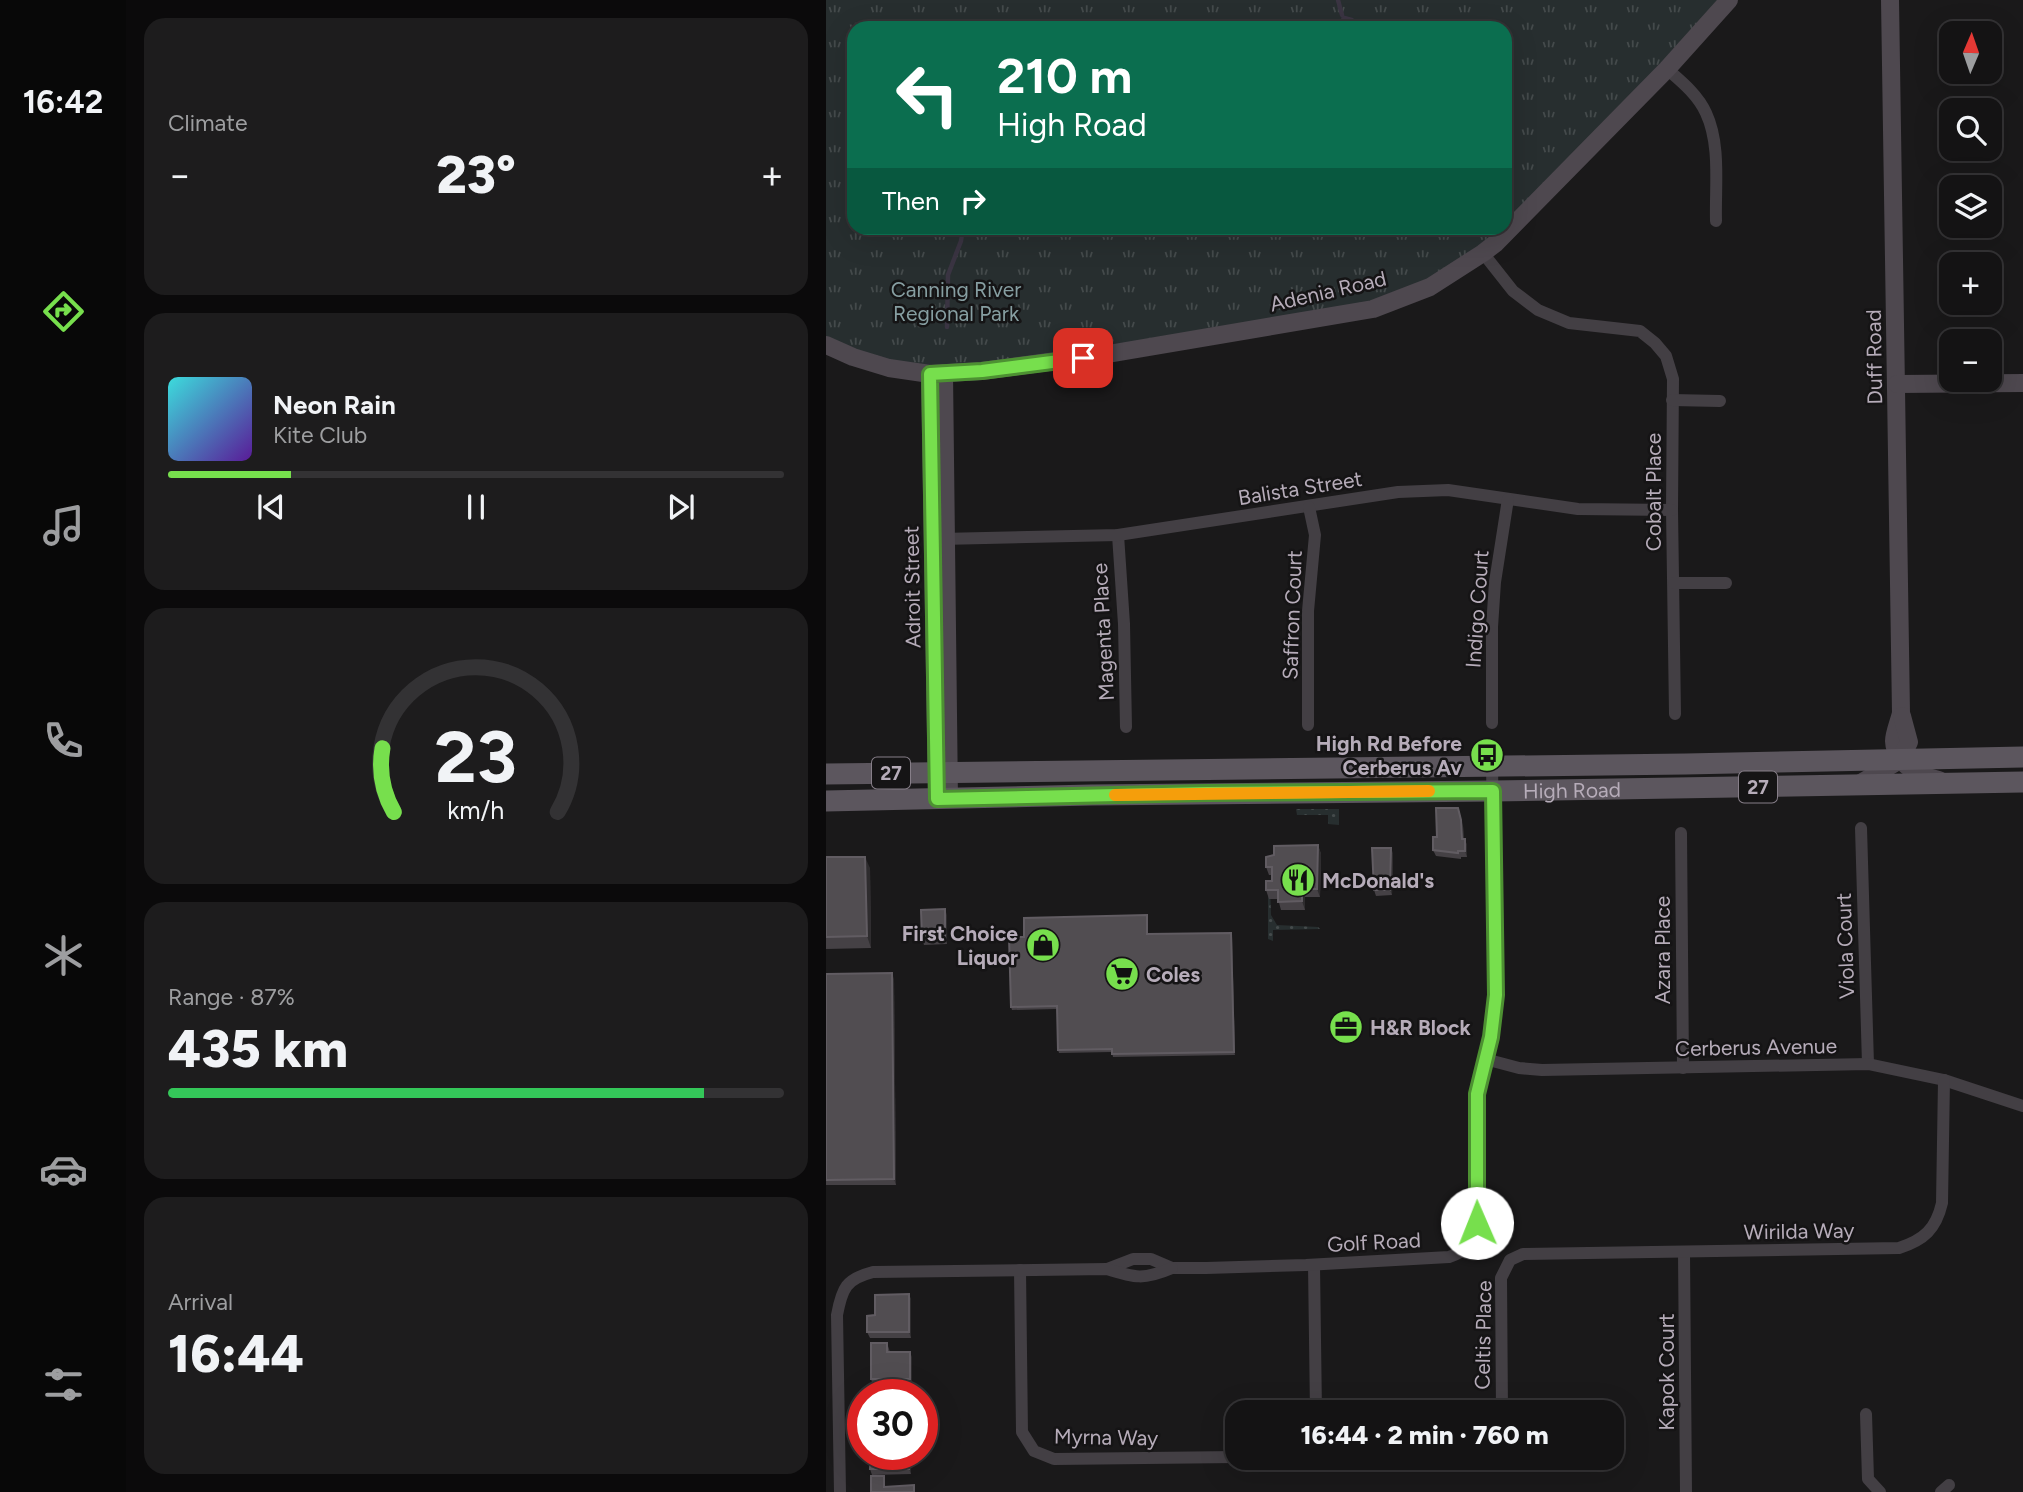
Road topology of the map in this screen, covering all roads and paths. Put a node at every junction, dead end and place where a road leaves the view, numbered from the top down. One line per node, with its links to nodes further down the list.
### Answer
1 (1729, 0): 3 (street, Adenia Road)
2 (1889, 0): 11 (street, Duff Road)
3 (1667, 68): 4 (street); 5 (street, Adenia Road)
4 (1716, 221)
5 (1512, 224)
6 (1501, 235): 7 (street, Adenia Road)
7 (1483, 253): 9 (street, Adenia Road); 12 (street, Cobalt Place)
8 (826, 345): 9 (street, Adenia Road)
9 (937, 374): 18 (street, Adroit Street)
10 (2023, 383): 11 (street)
11 (1897, 384): 26 (street, Duff Road)
12 (1672, 400): 13 (street); 16 (street, Cobalt Place)
13 (1720, 401)
14 (1508, 499): 15 (street, Balista Street); 16 (street, Balista Street); 22 (street, Indigo Court)
15 (1309, 507): 17 (street, Balista Street); 23 (street, Saffron Court)
16 (1672, 510): 19 (street, Cobalt Place)
17 (1118, 535): 18 (street, Balista Street); 24 (street, Magenta Place)
18 (940, 539): 28 (street, Adroit Street)
19 (1674, 583): 20 (street); 21 (street, Cobalt Place)
20 (1726, 583)
21 (1675, 714)
22 (1492, 723)
23 (1308, 725)
24 (1126, 727)
25 (2023, 757): 26 (main road, High Road / 27)
26 (1900, 760): 27 (main road, High Road / 27); 31 (street); 32 (street)
27 (1492, 766): 28 (main road, High Road / 27); 33 (street, Golf Road)
28 (944, 772): 29 (main road, High Road / 27); 34 (street, Adroit Street)
29 (826, 774)
30 (2023, 782): 31 (main road, High Road / 27)
31 (1950, 783): 32 (main road, High Road / 27)
32 (1859, 784): 33 (main road, High Road / 27)
33 (1493, 791): 34 (main road, High Road / 27); 38 (street, Golf Road)
34 (943, 799): 35 (main road, High Road / 27)
35 (826, 801)
36 (1861, 828): 39 (street, Viola Court)
37 (1681, 833): 40 (street, Azara Place)
38 (1485, 1059): 40 (street, Cerberus Avenue); 45 (street, Golf Road)
39 (1868, 1064): 40 (street, Cerberus Avenue); 41 (street, Cerberus Avenue)
40 (1682, 1068)
41 (1944, 1080): 42 (street, Cerberus Avenue); 43 (street, Wirilda Way)
42 (2023, 1106)
43 (1684, 1252): 44 (street, Wirilda Way); 52 (street, Kapok Court)
44 (1510, 1260): 48 (street, Celtis Place)
45 (1314, 1265): 46 (street, Golf Road); 47 (street)
46 (1020, 1270): 50 (street, Myrna Way); 51 (street, Golf Road)
47 (1317, 1400)
48 (1502, 1400)
49 (1866, 1414): 53 (street)
50 (1225, 1457)
51 (840, 1492)
52 (1686, 1492)
53 (1880, 1492)

